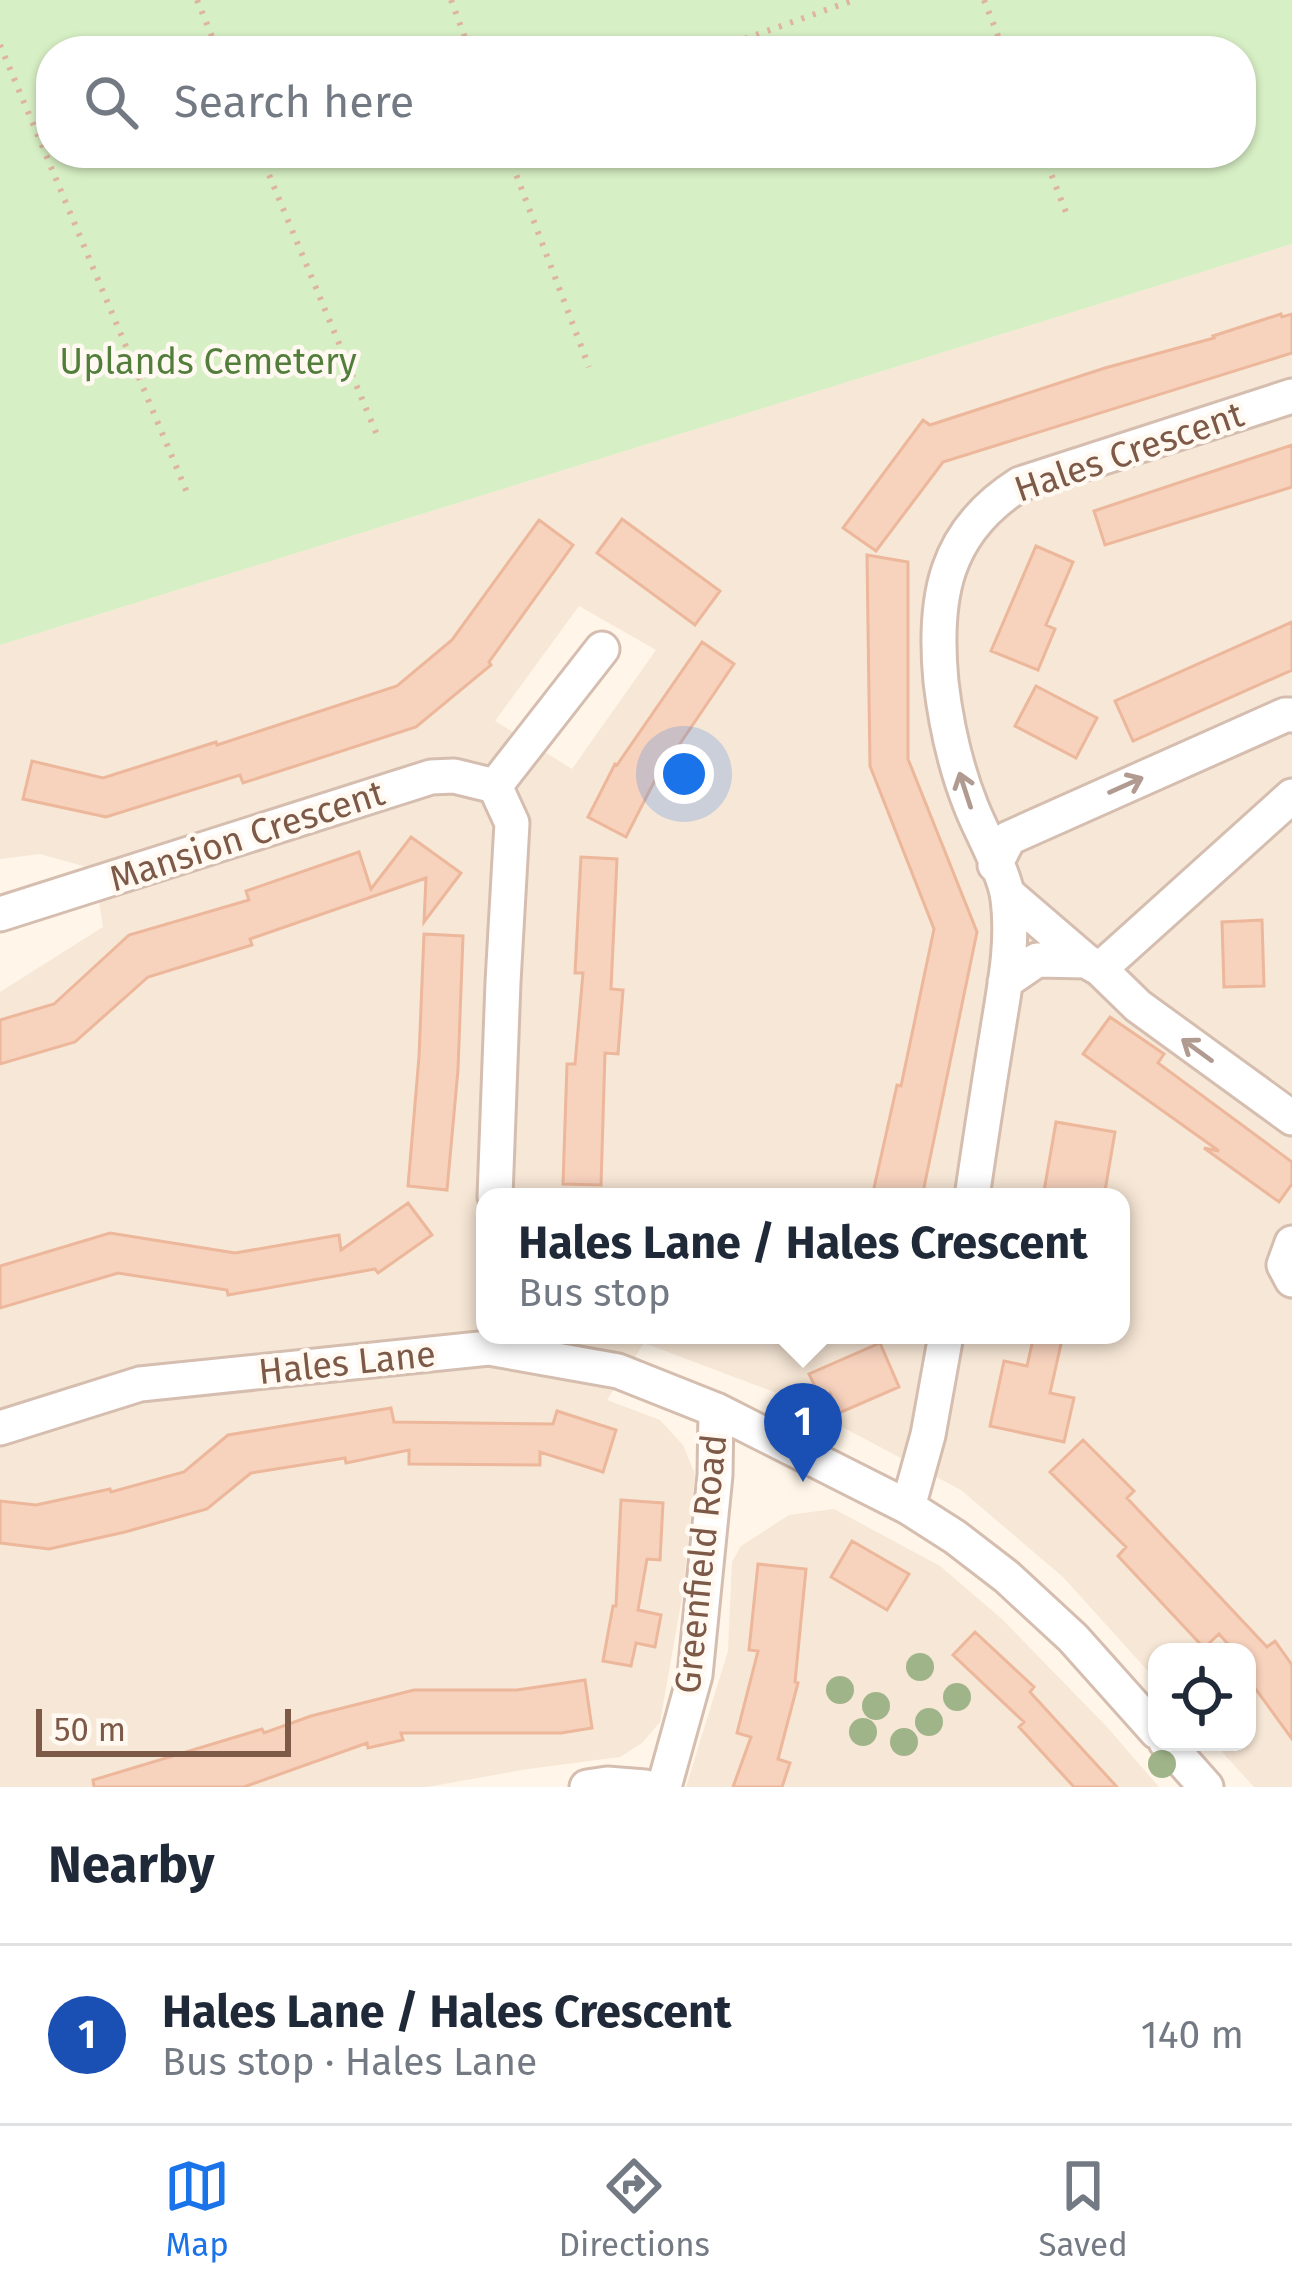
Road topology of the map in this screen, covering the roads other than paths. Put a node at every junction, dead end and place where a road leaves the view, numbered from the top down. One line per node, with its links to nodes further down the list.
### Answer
1 (1292, 396): 6 (street, Hales Crescent, one-way to 1)
2 (602, 649): 4 (street)
3 (1292, 715): 6 (street, one-way to 3)
4 (495, 786): 7 (street, Mansion Crescent); 11 (street)
5 (1292, 796): 8 (street)
6 (1001, 879): 8 (street); 9 (street, Hales Crescent)
7 (0, 914)
8 (1093, 965): 9 (street); 10 (street, one-way to 8)
9 (1005, 982): 12 (street, Hales Crescent)
10 (1292, 1118)
11 (495, 1188)
12 (973, 1188)
13 (1292, 1243): 14 (street)
14 (1292, 1280)
15 (476, 1344): 19 (street, Hales Lane)
16 (498, 1344): 18 (street, Hales Lane)
17 (944, 1344): 20 (street)
18 (716, 1410): 20 (street, Hales Lane); 25 (street, Greenfield Road)
19 (0, 1429)
20 (908, 1507): 21 (street, Hales Lane)
21 (1148, 1722)
22 (1174, 1751): 26 (street)
23 (587, 1787): 24 (street)
24 (646, 1787)
25 (664, 1787)
26 (1206, 1787)

